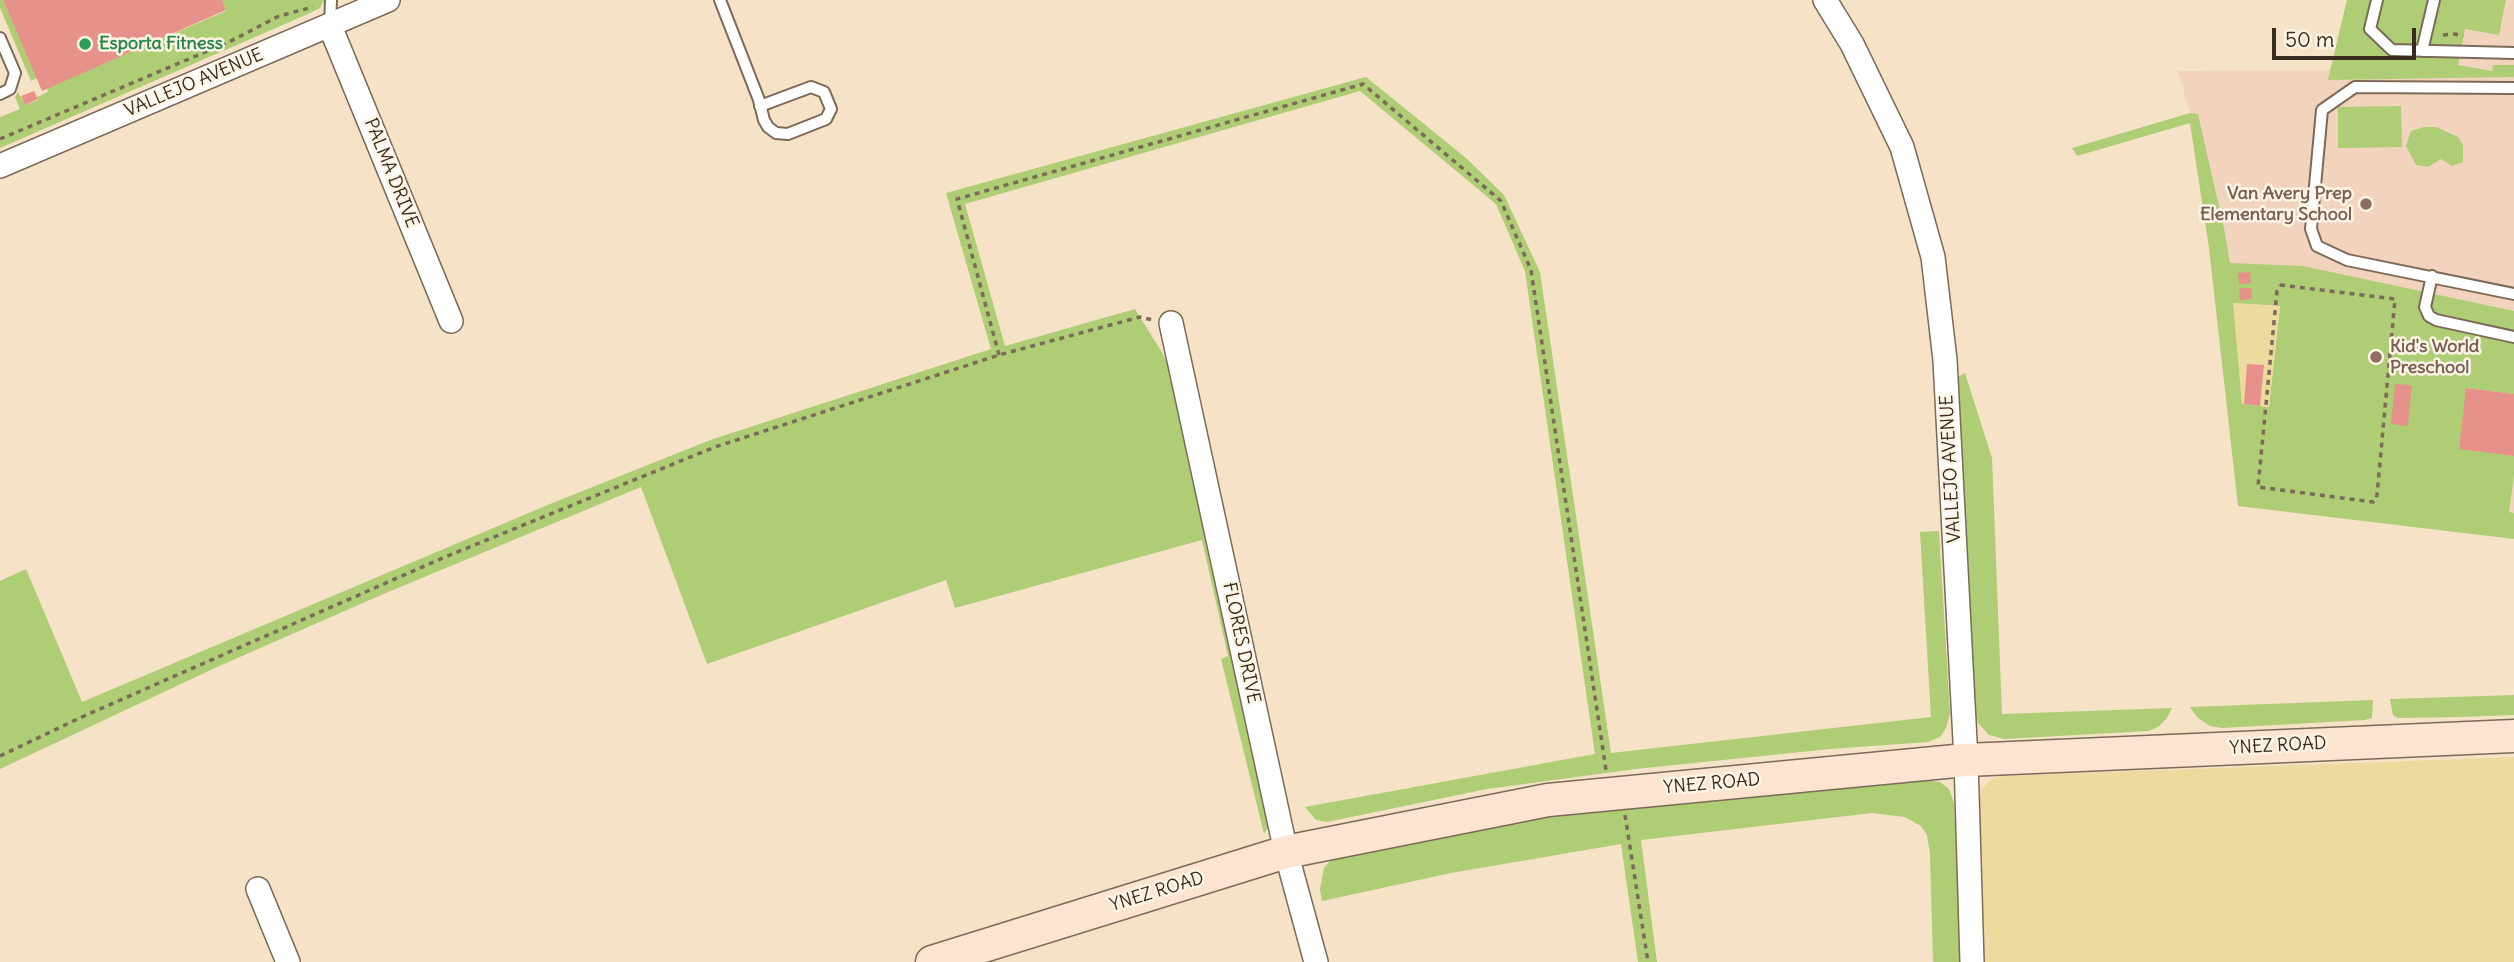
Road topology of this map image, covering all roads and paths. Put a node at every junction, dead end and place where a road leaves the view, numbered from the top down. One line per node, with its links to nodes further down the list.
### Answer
1 (388, 0): 6 (street, VALLEJO AVENUE)
2 (720, 0): 12 (lane)
3 (1825, 0): 24 (street, VALLEJO AVENUE)
4 (2377, 0): 8 (lane)
5 (2434, 0): 8 (lane)
6 (328, 10): 13 (path); 14 (street, VALLEJO AVENUE); 18 (street, PALMA DRIVE)
7 (0, 38): 11 (lane)
8 (2422, 51): 9 (lane)
9 (2514, 52)
10 (2514, 88): 15 (lane)
11 (0, 94)
12 (760, 106): 12 (lane)
13 (0, 139)
14 (0, 166)
15 (2432, 276): 17 (lane); 20 (lane)
16 (2307, 288): 16 (path)
17 (2514, 293)
18 (451, 321)
19 (1171, 323): 21 (path); 26 (street, FLORES DRIVE)
20 (2514, 337)
21 (999, 355): 23 (path); 25 (path)
22 (2514, 736): 24 (main road, YNEZ ROAD)
23 (0, 756)
24 (1966, 760): 25 (main road, YNEZ ROAD); 32 (street, VALLEJO AVENUE)
25 (1614, 793): 26 (main road, YNEZ ROAD); 31 (path)
26 (1286, 852): 29 (main road, YNEZ ROAD); 30 (street, FLORES DRIVE)
27 (258, 890): 28 (street)
28 (288, 962)
29 (932, 962)
30 (1316, 962)
31 (1648, 962)
32 (1972, 962)

